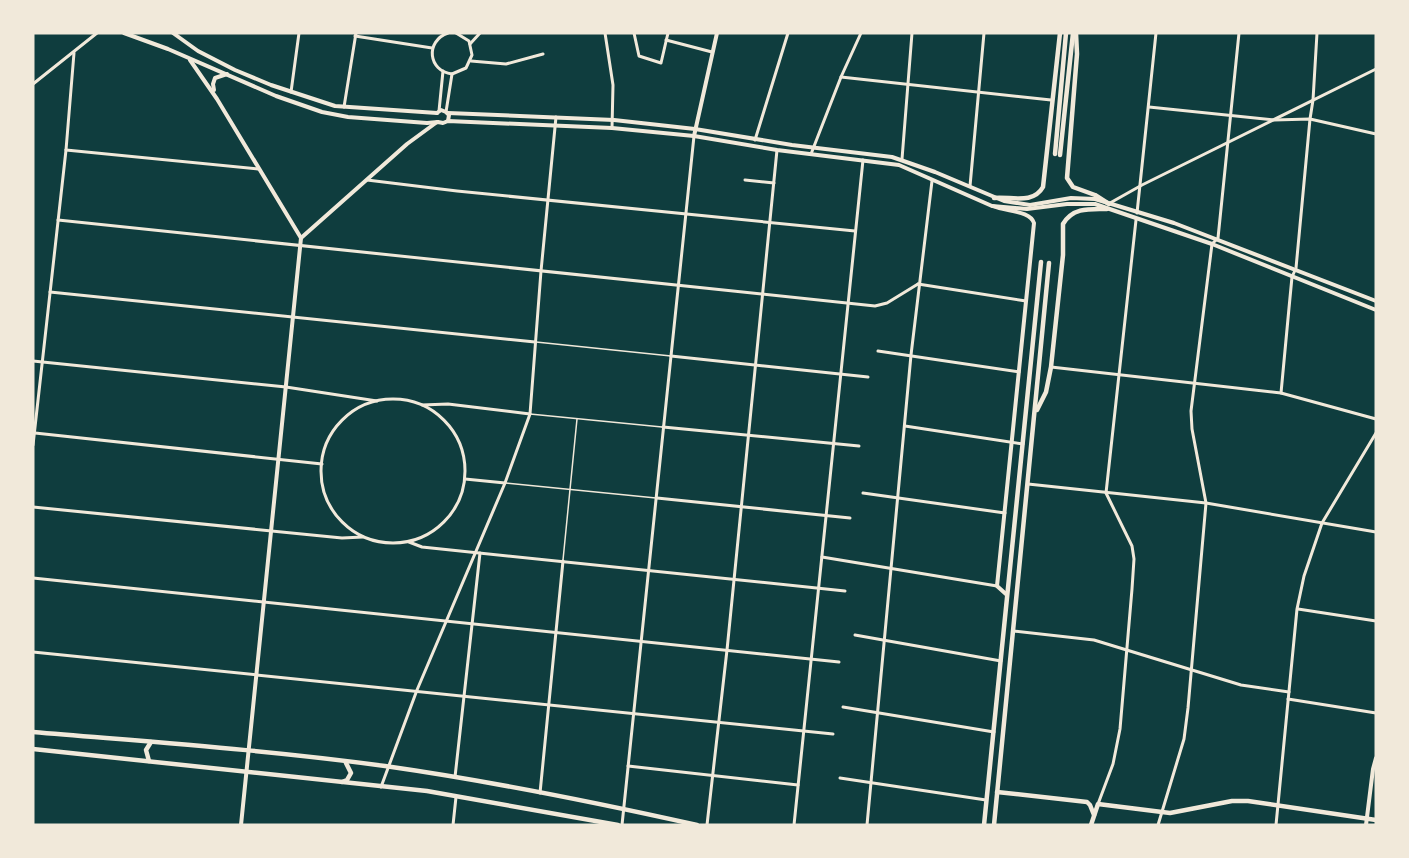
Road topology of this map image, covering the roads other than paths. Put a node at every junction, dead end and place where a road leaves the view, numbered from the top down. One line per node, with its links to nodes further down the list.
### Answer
1 (98, 33): 29 (street)
2 (124, 33): 31 (main road)
3 (172, 33): 40 (main road)
4 (299, 33): 40 (street)
5 (436, 33): 24 (street)
6 (448, 33): 24 (street)
7 (456, 33): 26 (street)
8 (480, 33): 26 (street)
9 (605, 33): 53 (street)
10 (634, 33): 25 (street)
11 (668, 33): 25 (street)
12 (717, 33): 28 (main road)
13 (788, 33): 63 (street)
14 (861, 33): 37 (street)
15 (912, 33): 39 (street)
16 (984, 33): 41 (street)
17 (1060, 33): 43 (main road)
18 (1066, 33): 19 (main road)
19 (1074, 33): 83 (main road)
20 (1156, 33): 45 (street)
21 (1239, 33): 50 (street)
22 (1317, 33): 44 (street)
23 (355, 34): 27 (street); 46 (street)
24 (438, 38): 27 (street)
25 (666, 40): 28 (street)
26 (470, 44): 32 (street)
27 (432, 48): 34 (street)
28 (712, 52): 60 (main road)
29 (74, 53): 38 (street); 66 (street)
30 (543, 54): 32 (street)
31 (190, 59): 35 (main road); 42 (main road)
32 (471, 61): 36 (street)
33 (1376, 69): 44 (street)
34 (443, 72): 36 (street); 48 (street)
35 (227, 74): 42 (main road); 56 (main road)
36 (452, 74): 49 (street)
37 (841, 77): 39 (street); 65 (street)
38 (33, 84)
39 (906, 84): 41 (street); 69 (street)
40 (291, 92): 46 (main road)
41 (979, 92): 43 (street); 78 (street)
42 (218, 99): 71 (main road)
43 (1051, 100): 79 (main road)
44 (1313, 100): 52 (street); 54 (street)
45 (1149, 107): 50 (street); 77 (street)
46 (344, 108): 47 (main road)
47 (420, 111): 48 (main road); 56 (main road)
48 (438, 112): 49 (main road); 57 (main road)
49 (447, 112): 51 (main road); 55 (main road)
50 (1230, 116): 54 (street); 64 (street)
51 (556, 117): 53 (main road); 58 (street)
52 (1310, 119): 54 (street); 61 (street); 96 (street)
53 (614, 120): 59 (street); 60 (main road)
54 (1274, 120): 64 (street)
55 (448, 121): 57 (main road); 58 (main road)
56 (418, 122): 57 (main road)
57 (438, 122): 73 (main road)
58 (555, 126): 59 (main road); 80 (street)
59 (612, 128): 62 (main road)
60 (695, 129): 62 (main road); 63 (main road)
61 (1376, 134)
62 (694, 136): 67 (main road); 85 (street)
63 (755, 140): 65 (main road)
64 (1227, 143): 77 (street); 91 (street)
65 (813, 148): 68 (street); 69 (main road)
66 (66, 150): 71 (street); 86 (street)
67 (777, 150): 68 (main road); 76 (street)
68 (811, 154): 70 (main road)
69 (902, 159): 72 (main road)
70 (863, 160): 75 (main road); 89 (street)
71 (260, 169): 90 (main road)
72 (934, 172): 75 (main road); 78 (main road)
73 (367, 180): 80 (street); 90 (main road)
74 (745, 180): 76 (street)
75 (932, 181): 82 (main road); 100 (street)
76 (774, 183): 88 (street)
77 (1142, 185): 83 (street); 84 (street)
78 (969, 188): 79 (main road)
79 (993, 198): 81 (main road)
80 (547, 200): 85 (street); 97 (street)
81 (1050, 204): 82 (main road); 83 (main road)
82 (992, 206): 103 (main road)
83 (1108, 207): 84 (main road); 87 (main road); 115 (main road)
84 (1137, 213): 91 (main road)
85 (686, 214): 88 (street); 99 (street)
86 (58, 220): 93 (street); 101 (street)
87 (1136, 220): 92 (main road); 117 (street)
88 (770, 222): 89 (street); 102 (street)
89 (855, 231): 105 (street)
90 (301, 238): 93 (main road)
91 (1218, 238): 92 (street); 96 (main road)
92 (1212, 244): 98 (main road); 120 (street)
93 (301, 246): 97 (street); 107 (main road)
94 (1041, 262): 136 (main road)
95 (1049, 263): 126 (main road)
96 (1296, 268): 98 (street); 104 (main road)
97 (541, 271): 99 (street); 108 (street)
98 (1292, 277): 106 (main road); 122 (street)
99 (678, 284): 102 (street); 111 (street)
100 (918, 284): 103 (street); 105 (street); 110 (street)
101 (50, 292): 107 (street); 113 (street)
102 (764, 294): 105 (street); 114 (street)
103 (1027, 301): 116 (main road)
104 (1376, 301)
105 (848, 302): 118 (street)
106 (1376, 310)
107 (294, 317): 108 (street); 121 (main road)
108 (535, 342): 111 (lane); 125 (street)
109 (878, 351): 110 (street)
110 (911, 355): 116 (street); 129 (street)
111 (671, 356): 114 (street); 130 (street)
112 (33, 361): 113 (street)
113 (42, 361): 121 (street); 131 (street)
114 (757, 365): 118 (street); 133 (street)
115 (1052, 367): 117 (street); 126 (main road)
116 (1020, 372): 134 (main road)
117 (1118, 374): 120 (street); 146 (street)
118 (840, 375): 119 (street); 135 (street)
119 (868, 377)
120 (1195, 383): 122 (street); 149 (street)
121 (286, 387): 123 (street); 139 (main road)
122 (1281, 393): 128 (street)
123 (377, 401): 124 (street); 140 (street)
124 (422, 405): 125 (street); 141 (street)
125 (530, 414): 127 (lane); 142 (street)
126 (1036, 414): 143 (main road)
127 (577, 419): 130 (lane); 144 (lane)
128 (1376, 419)
129 (904, 426): 134 (street); 148 (street)
130 (663, 427): 133 (street); 147 (street)
131 (34, 433): 137 (street); 139 (street)
132 (1376, 433): 155 (street)
133 (749, 435): 135 (street); 151 (street)
134 (1012, 443): 136 (street); 152 (main road)
135 (833, 444): 138 (street); 153 (street)
136 (1023, 444): 171 (main road)
137 (33, 445)
138 (859, 446)
139 (279, 460): 140 (street); 156 (main road)
140 (322, 464): 158 (street)
141 (465, 479): 142 (street); 159 (street)
142 (505, 483): 144 (lane); 160 (street)
143 (1028, 484): 146 (street); 178 (main road)
144 (570, 489): 147 (lane); 163 (lane)
145 (863, 493): 148 (street)
146 (1106, 493): 149 (street); 184 (street)
147 (657, 498): 151 (street); 165 (street)
148 (898, 499): 152 (street); 164 (street)
149 (1206, 503): 155 (street); 189 (street)
150 (33, 507): 156 (street)
151 (741, 508): 153 (street); 167 (street)
152 (1005, 513): 168 (main road)
153 (826, 516): 154 (street); 162 (street)
154 (850, 518)
155 (1322, 523): 157 (street); 173 (street)
156 (272, 531): 158 (street); 172 (main road)
157 (1376, 532)
158 (364, 537): 159 (street)
159 (408, 542): 160 (street)
160 (474, 552): 161 (street); 174 (street)
161 (480, 553): 163 (street); 176 (street)
162 (822, 557): 164 (street); 169 (street)
163 (563, 561): 165 (street); 179 (street)
164 (891, 568): 168 (street); 181 (street)
165 (650, 570): 167 (street); 182 (street)
166 (33, 578): 172 (street)
167 (734, 579): 169 (street); 183 (street)
168 (998, 586): 171 (main road)
169 (819, 587): 170 (street); 186 (street)
170 (845, 591)
171 (1007, 595): 177 (main road)
172 (264, 602): 174 (street); 190 (main road)
173 (1297, 609): 175 (street); 192 (street)
174 (446, 621): 176 (street); 191 (street)
175 (1376, 621)
176 (472, 623): 179 (street); 193 (street)
177 (1004, 630): 178 (main road); 187 (main road)
178 (1013, 631): 184 (street); 221 (main road)
179 (557, 632): 182 (street); 195 (street)
180 (855, 635): 181 (street)
181 (884, 640): 187 (street); 197 (street)
182 (642, 641): 183 (street); 198 (street)
183 (727, 650): 186 (street); 200 (street)
184 (1128, 650): 189 (street); 225 (street)
185 (33, 652): 190 (street)
186 (811, 659): 188 (street); 201 (street)
187 (1001, 661): 203 (main road)
188 (839, 662)
189 (1191, 669): 192 (street); 228 (street)
190 (257, 674): 191 (street); 207 (main road)
191 (417, 690): 193 (street); 212 (street)
192 (1289, 692): 194 (street)
193 (465, 695): 195 (street); 215 (street)
194 (1288, 699): 199 (street); 226 (street)
195 (550, 703): 198 (street); 222 (street)
196 (843, 707): 197 (street)
197 (878, 712): 203 (street); 218 (street)
198 (633, 713): 200 (street); 211 (street)
199 (1376, 713)
200 (719, 721): 201 (street); 214 (street)
201 (804, 730): 204 (street); 219 (street)
202 (33, 732): 205 (main road)
203 (994, 732): 224 (main road)
204 (833, 734)
205 (151, 742): 207 (main road); 209 (main road)
206 (33, 749): 209 (main road)
207 (250, 752): 210 (main road); 213 (main road)
208 (1376, 758): 230 (main road)
209 (149, 761): 213 (main road)
210 (343, 762): 212 (main road); 217 (main road)
211 (628, 766): 214 (street); 227 (street)
212 (387, 767): 215 (main road); 220 (street)
213 (248, 772): 217 (main road); 232 (main road)
214 (713, 774): 219 (street); 236 (street)
215 (455, 778): 222 (main road)
216 (840, 778): 218 (street)
217 (340, 782): 220 (main road)
218 (872, 783): 224 (street); 238 (street)
219 (798, 786): 237 (street)
220 (381, 787): 223 (main road)
221 (997, 792): 229 (main road); 240 (main road)
222 (540, 793): 227 (main road)
223 (456, 795): 233 (street); 234 (main road)
224 (987, 800): 239 (main road)
225 (1098, 804): 228 (main road); 229 (main road)
226 (1278, 804): 228 (main road); 230 (main road); 243 (street)
227 (623, 809): 234 (street); 235 (main road)
228 (1162, 812): 242 (street)
229 (1094, 815): 241 (main road)
230 (1366, 819): 231 (main road); 244 (main road)
231 (1376, 820)
232 (241, 825)
233 (453, 825)
234 (620, 825)
235 (698, 825)
236 (707, 825)
237 (794, 825)
238 (867, 825)
239 (984, 825)
240 (994, 825)
241 (1091, 825)
242 (1158, 825)
243 (1276, 825)
244 (1366, 825)

